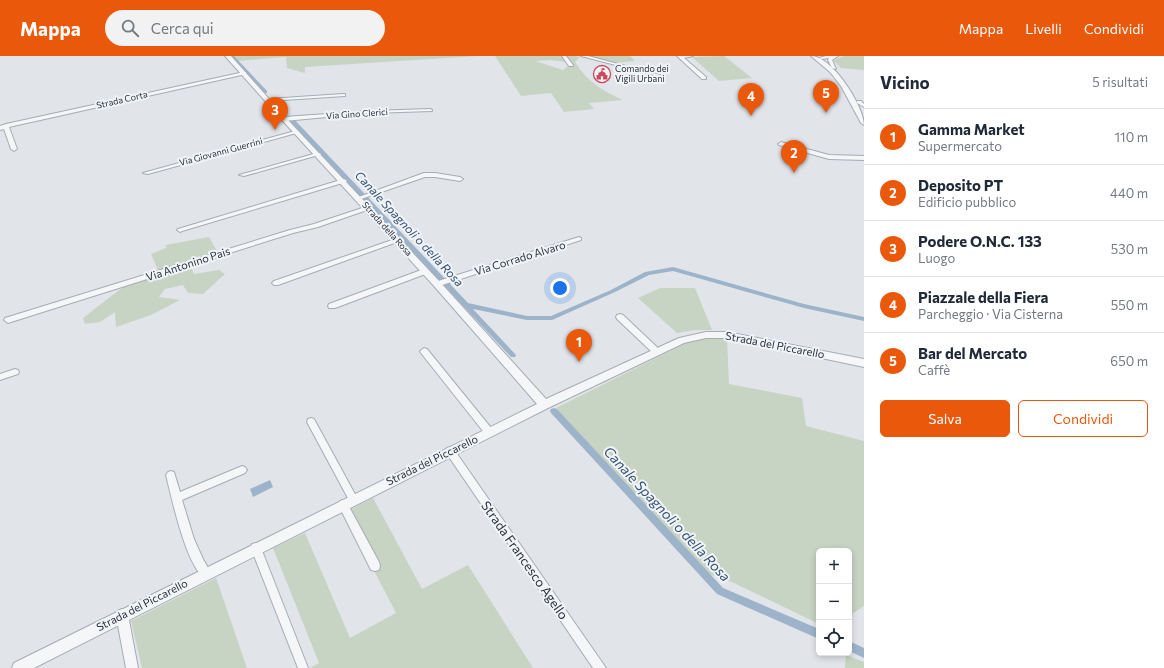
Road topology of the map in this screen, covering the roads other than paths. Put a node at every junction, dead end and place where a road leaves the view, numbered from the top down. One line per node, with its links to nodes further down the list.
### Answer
1 (228, 56): 12 (street, Strada della Rosa)
2 (564, 56): 9 (street)
3 (578, 56): 10 (street)
4 (583, 56): 10 (street)
5 (679, 56): 6 (street); 14 (street)
6 (691, 56)
7 (834, 56): 8 (street); 11 (street)
8 (819, 57): 11 (street); 21 (street)
9 (571, 65)
10 (630, 68): 13 (street)
11 (834, 68): 17 (street)
12 (244, 73): 16 (street, Strada della Rosa); 22 (street, Strada Corta)
13 (658, 75)
14 (704, 78)
15 (343, 95): 16 (street)
16 (268, 100): 20 (street, Strada della Rosa)
17 (861, 104): 19 (street)
18 (430, 110): 20 (street, Via Gino Clerici)
19 (864, 112)
20 (284, 119): 24 (street, Strada della Rosa)
21 (864, 122)
22 (6, 126): 23 (street, Strada Corta); 26 (street)
23 (0, 128)
24 (296, 132): 27 (street, Strada della Rosa); 30 (street, Via Giovanni Guerrini)
25 (781, 144): 28 (street)
26 (14, 149)
27 (319, 154): 31 (street); 33 (street, Strada della Rosa)
28 (862, 158): 29 (street)
29 (864, 163)
30 (146, 172)
31 (242, 175)
32 (460, 178): 34 (street)
33 (344, 181): 34 (street, Strada della Rosa); 36 (street)
34 (359, 198): 35 (street, Strada della Rosa)
35 (368, 208): 38 (street, Strada della Rosa); 44 (street, Via Antonino Pais)
36 (180, 230)
37 (579, 239): 41 (street, Via Corrado Alvaro)
38 (398, 240): 39 (street, Strada della Rosa); 40 (street)
39 (426, 271): 41 (street, Strada della Rosa); 42 (street)
40 (276, 283)
41 (437, 284): 50 (street, Strada della Rosa)
42 (332, 306)
43 (620, 317): 46 (street)
44 (8, 320)
45 (424, 351): 52 (street)
46 (657, 352): 47 (street, Strada del Piccarello); 50 (street, Strada del Piccarello)
47 (864, 363)
48 (15, 372): 49 (street)
49 (0, 377)
50 (544, 404): 52 (street, Strada del Piccarello)
51 (311, 422): 57 (street)
52 (489, 432): 53 (street, Strada del Piccarello)
53 (450, 451): 57 (street, Strada del Piccarello); 65 (street, Strada Francesco Agello)
54 (242, 470): 56 (street)
55 (171, 475): 56 (street)
56 (178, 498): 60 (street)
57 (348, 502): 58 (street, Strada del Piccarello); 59 (street)
58 (256, 548): 60 (street, Strada del Piccarello); 62 (street)
59 (375, 566)
60 (206, 573): 61 (street, Strada del Piccarello)
61 (122, 615): 63 (street, Strada del Piccarello); 64 (street)
62 (303, 667)
63 (19, 668)
64 (132, 668)
65 (600, 668)

